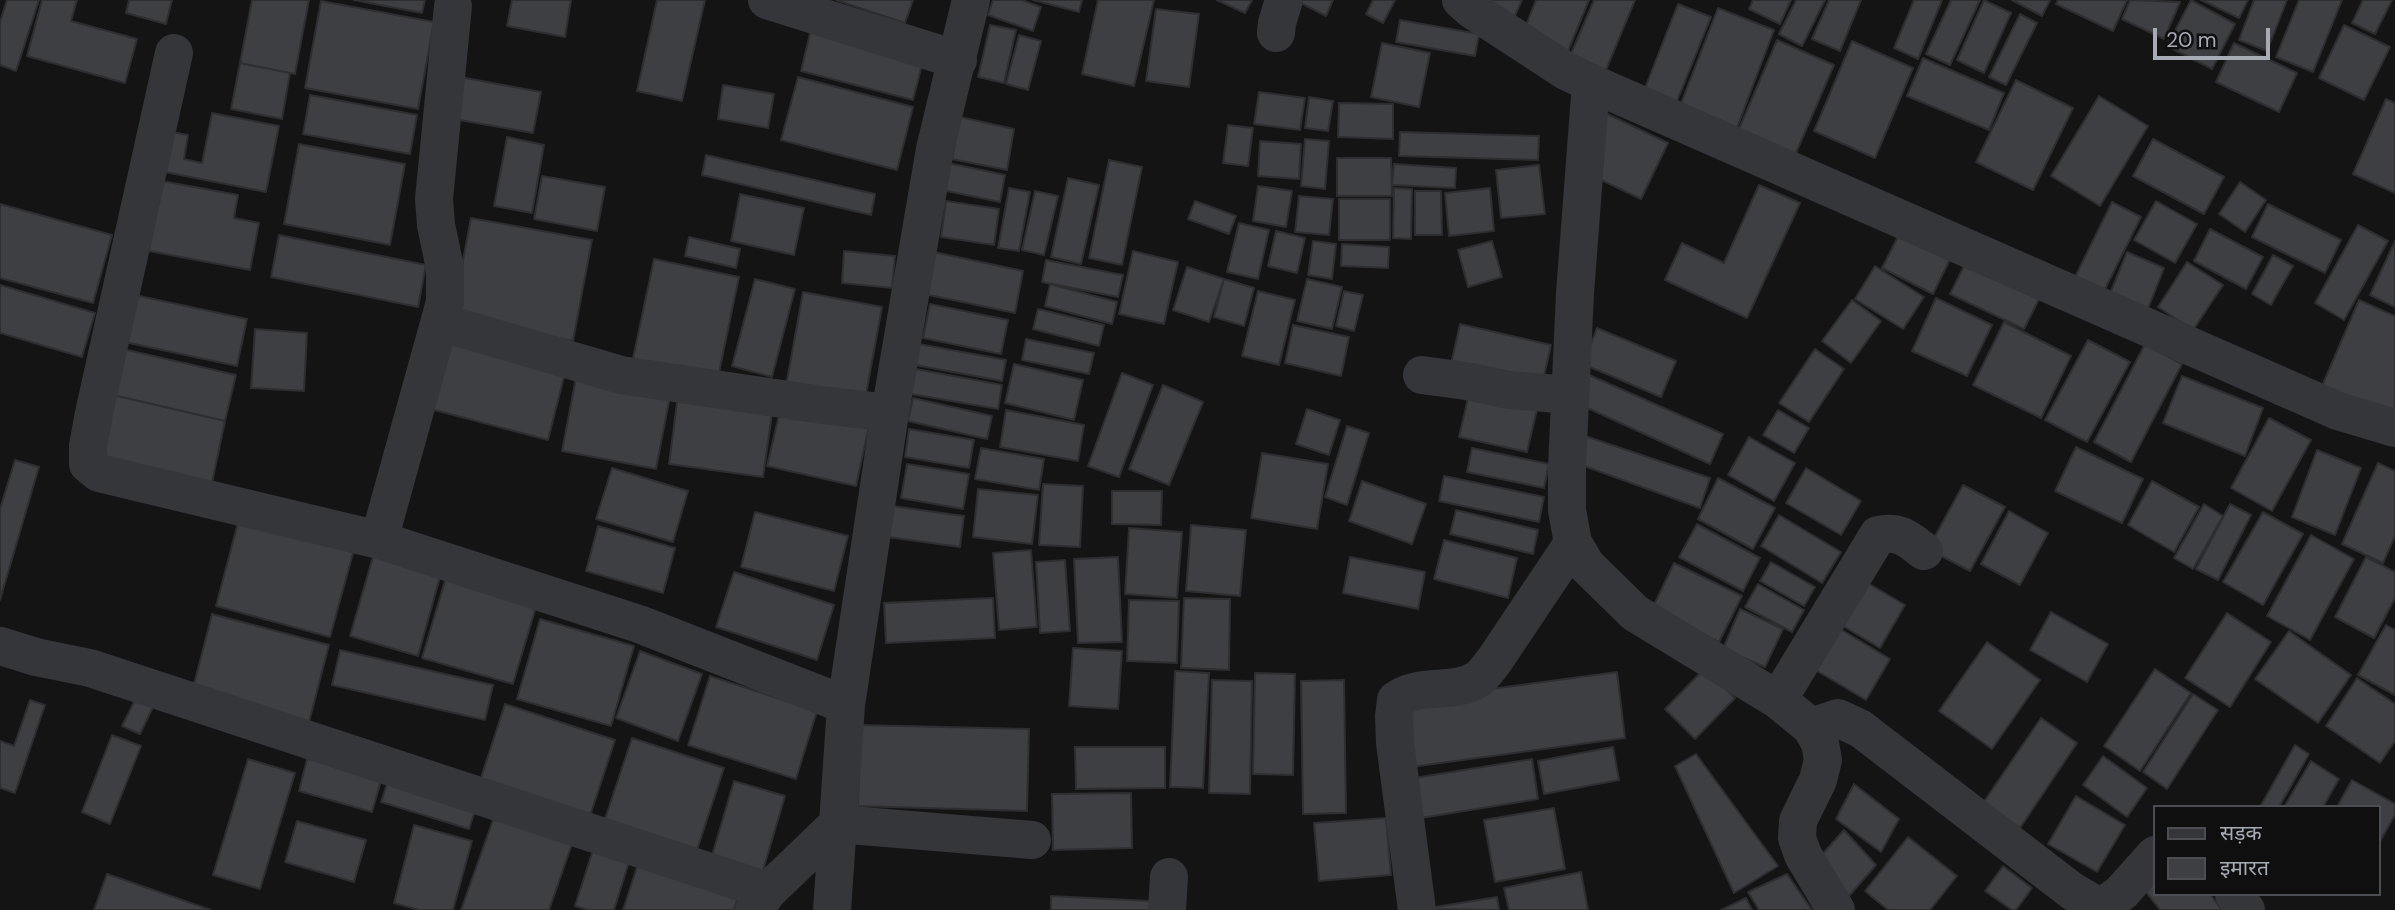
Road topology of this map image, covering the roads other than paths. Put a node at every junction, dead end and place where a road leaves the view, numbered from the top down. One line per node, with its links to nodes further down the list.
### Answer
1 (767, 0): 6 (street)
2 (971, 0): 6 (street)
3 (1461, 0): 7 (street)
4 (453, 6): 8 (street)
5 (174, 53): 13 (street)
6 (958, 60): 11 (street)
7 (1591, 83): 10 (street); 12 (street)
8 (440, 322): 11 (street); 13 (street)
9 (1422, 375): 10 (street)
10 (1570, 395): 14 (street)
11 (890, 413): 18 (street)
12 (2395, 428)
13 (379, 540): 18 (street)
14 (1573, 543): 17 (street); 26 (street)
15 (1924, 551): 17 (street)
16 (0, 646): 23 (street)
17 (1778, 700): 19 (street)
18 (846, 705): 20 (street)
19 (1811, 727): 24 (street); 27 (street)
20 (838, 824): 21 (street); 23 (street); 25 (street)
21 (1032, 840)
22 (2154, 856): 24 (street)
23 (761, 900)
24 (2100, 909)
25 (832, 910)
26 (1417, 910)
27 (1836, 910)

